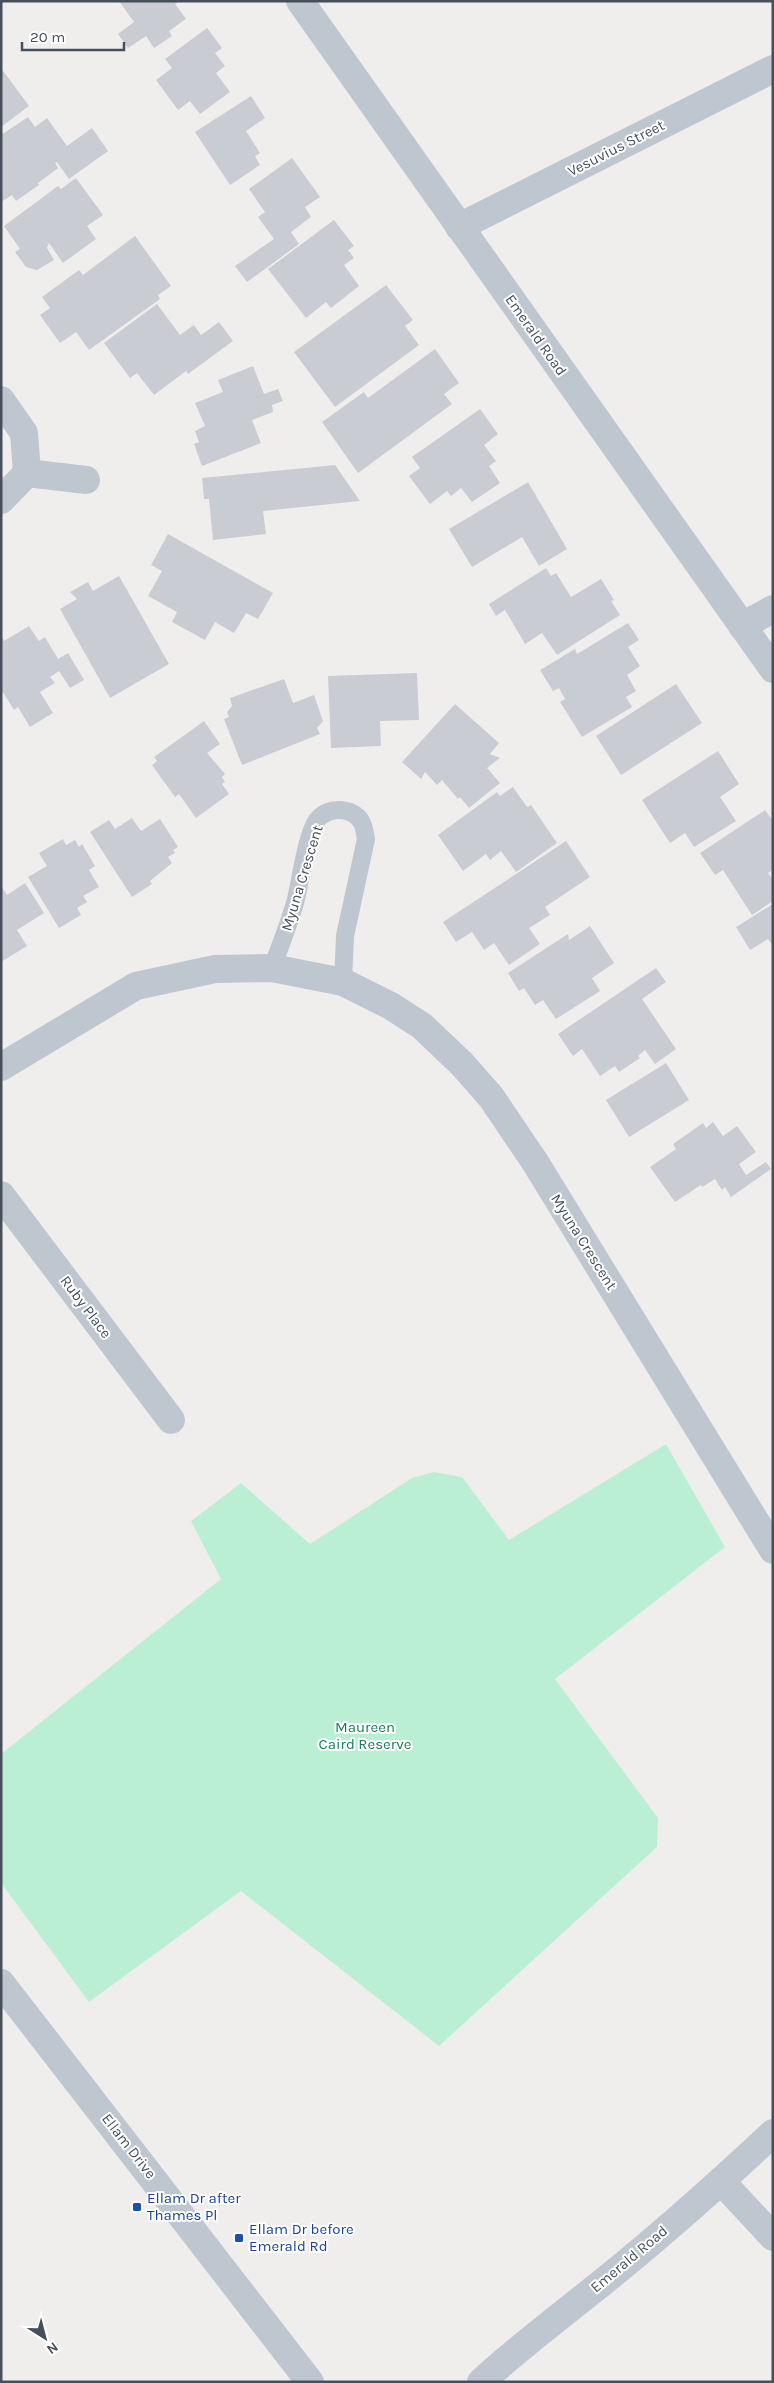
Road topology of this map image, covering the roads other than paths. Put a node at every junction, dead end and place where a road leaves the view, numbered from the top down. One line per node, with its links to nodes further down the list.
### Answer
1 (300, 1): 3 (street, Emerald Road)
2 (773, 69): 3 (street, Vesuvius Street)
3 (459, 227): 9 (street, Emerald Road)
4 (1, 400): 5 (street)
5 (27, 473): 6 (street); 7 (street)
6 (86, 480)
7 (1, 500)
8 (773, 610): 9 (street)
9 (742, 626): 10 (street, Emerald Road)
10 (773, 669)
11 (272, 968): 12 (street, Myuna Crescent); 12 (lane, Myuna Crescent); 13 (street, Myuna Crescent)
12 (343, 982): 16 (street, Myuna Crescent)
13 (1, 1068)
14 (1, 1195): 15 (street, Ruby Place)
15 (171, 1420)
16 (773, 1550)
17 (1, 1983): 21 (street, Ellam Drive)
18 (773, 2132): 19 (street, Emerald Road)
19 (721, 2181): 20 (street); 22 (street, Emerald Road)
20 (773, 2238)
21 (310, 2382)
22 (480, 2382)

